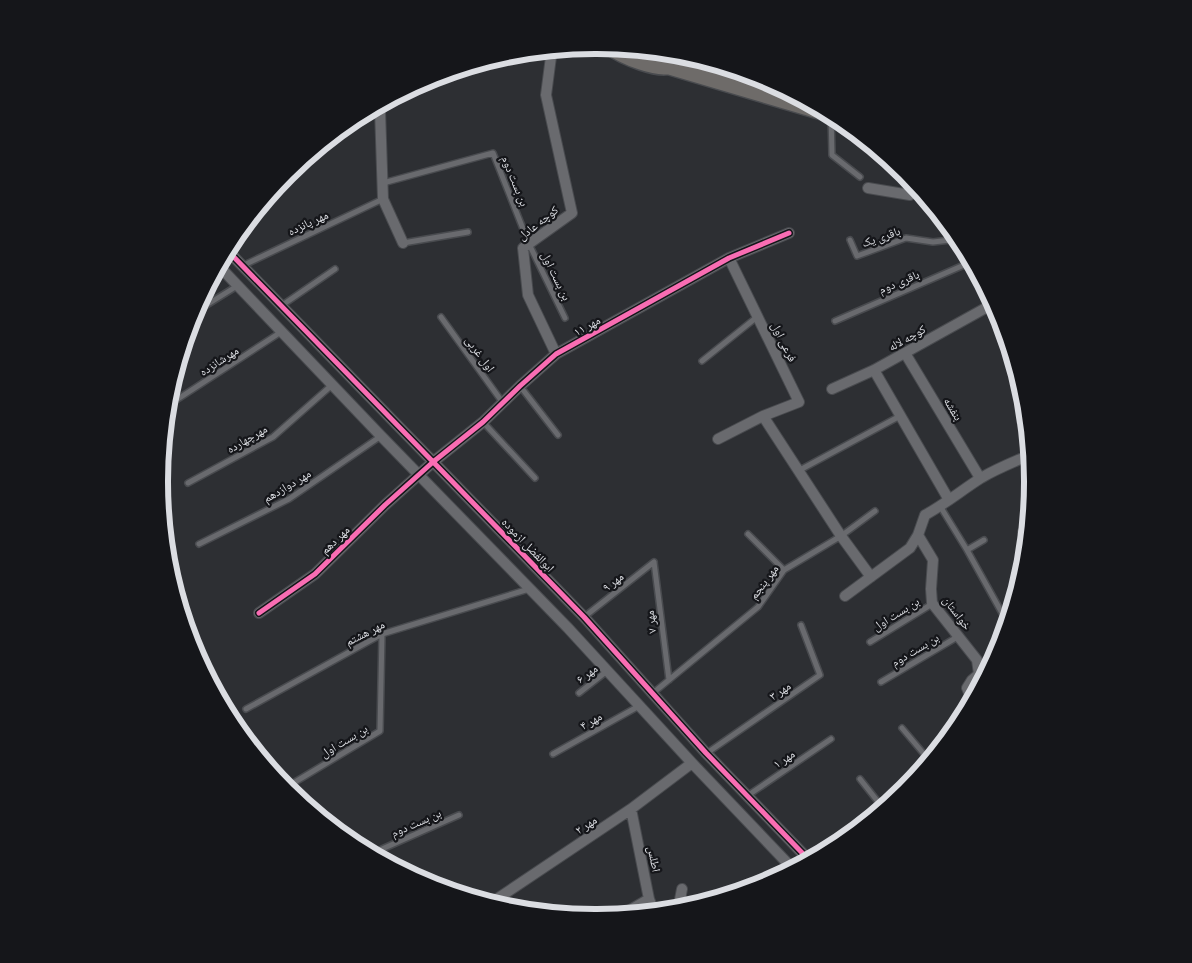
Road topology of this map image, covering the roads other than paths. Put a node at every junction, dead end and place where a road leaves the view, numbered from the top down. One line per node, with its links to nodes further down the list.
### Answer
1 (627, 55): 4 (main road)
2 (551, 56): 18 (street, کوچه عادل)
3 (676, 61): 4 (main road)
4 (668, 66): 5 (main road)
5 (798, 105)
6 (380, 112): 9 (street)
7 (830, 123): 8 (lane)
8 (860, 177)
9 (383, 183): 12 (street); 18 (lane, بن بست دوم)
10 (868, 188): 11 (street)
11 (912, 193)
12 (383, 199): 17 (street); 22 (lane, مهر پانزده)
13 (468, 232): 17 (lane)
14 (789, 232): 20 (street, مهر ۱۱)
15 (850, 240): 16 (lane, باقری یک)
16 (949, 240)
17 (403, 243)
18 (529, 244): 31 (lane, بن بست اول); 35 (street, کوچه عادل)
19 (233, 256): 22 (street, ابوالفضل ازموده)
20 (729, 258): 29 (street, فرعی اول); 35 (street, مهر ۱۱)
21 (964, 265): 32 (lane, باقری دوم)
22 (242, 266): 27 (street, ابوالفضل ازموده)
23 (335, 269): 27 (lane)
24 (224, 272): 25 (street)
25 (236, 286): 26 (lane); 33 (street)
26 (207, 305)
27 (282, 306): 50 (street, ابوالفضل ازموده)
28 (987, 307): 34 (street, کوچه لاله)
29 (758, 316): 36 (lane); 44 (street, فرعی اول)
30 (440, 317): 42 (lane, اول غربی)
31 (565, 318)
32 (835, 321)
33 (282, 332): 38 (street); 41 (lane, مهرشانزده)
34 (905, 353): 37 (street, کوچه لاله); 54 (street, بنفشه)
35 (556, 354): 39 (street, مهر ۱۱)
36 (702, 361)
37 (874, 370): 40 (street, کوچه لاله); 43 (street)
38 (333, 385): 47 (street); 55 (lane, مهرچهارده)
39 (520, 386): 42 (street, مهر ۱۱); 46 (lane)
40 (832, 389)
41 (176, 400)
42 (503, 403): 45 (street, مهر ۱۱)
43 (900, 415): 51 (lane); 56 (street)
44 (763, 416): 48 (street, فرعی اول); 51 (street)
45 (483, 422): 50 (street, مهر ۱۱); 53 (lane)
46 (558, 435)
47 (381, 436): 52 (street); 63 (lane, مهر دوازدهم)
48 (718, 439)
49 (1023, 458): 54 (street)
50 (433, 462): 52 (street, مهر ۱۱); 73 (street, ابوالفضل ازموده)
51 (798, 470): 61 (street)
52 (420, 475): 68 (street); 71 (street, مهر دهم)
53 (536, 478)
54 (980, 478): 56 (street)
55 (188, 483)
56 (949, 500): 57 (street)
57 (940, 506): 60 (street); 64 (lane)
58 (875, 511): 61 (lane, مهر پنجم)
59 (748, 534): 66 (lane)
60 (918, 535): 67 (street); 70 (street, خواستان)
61 (841, 536): 66 (lane, مهر پنجم); 67 (street)
62 (984, 540): 64 (lane)
63 (199, 544)
64 (967, 550): 72 (lane)
65 (654, 562): 73 (lane, مهر ۹); 81 (lane, مهر ۷)
66 (784, 570): 81 (lane, مهر پنجم)
67 (871, 577): 69 (street)
68 (530, 589): 75 (lane, مهر هشتم); 78 (street)
69 (845, 596)
70 (932, 603): 76 (street, خواستان); 77 (lane, بن بست اول)
71 (259, 613)
72 (1003, 614)
73 (584, 617): 85 (street, ابوالفضل ازموده)
74 (801, 625): 90 (lane, مهر ۳)
75 (382, 634): 87 (lane, مهر هشتم); 95 (lane, بن بست اول)
76 (959, 636): 79 (street, خواستان); 82 (lane, بن بست دوم)
77 (870, 642)
78 (607, 671): 84 (lane, مهر ۶); 86 (street)
79 (979, 673)
80 (978, 675): 83 (street, خواستان)
81 (669, 680): 85 (lane, مهر پنجم)
82 (881, 682)
83 (968, 691)
84 (579, 692)
85 (653, 693): 90 (street, ابوالفضل ازموده)
86 (639, 705): 91 (lane, مهر ۴); 93 (street)
87 (246, 709)
88 (902, 728): 92 (lane)
89 (832, 738): 96 (lane, مهر ۱)
90 (706, 753): 96 (street, ابوالفضل ازموده)
91 (554, 754)
92 (926, 754)
93 (692, 763): 98 (street, مهر ۲); 102 (street)
94 (860, 779): 97 (lane)
95 (293, 783)
96 (748, 796): 101 (street, ابوالفضل ازموده)
97 (879, 802)
98 (631, 809): 104 (street, مهر ۲); 105 (street, اطلس)
99 (458, 815): 100 (lane, بن بست دوم)
100 (382, 850)
101 (805, 855)
102 (788, 864)
103 (682, 889): 106 (street)
104 (500, 898)
105 (649, 899): 107 (street, اطلس); 108 (street)
106 (680, 901)
107 (652, 906)
108 (635, 907)

